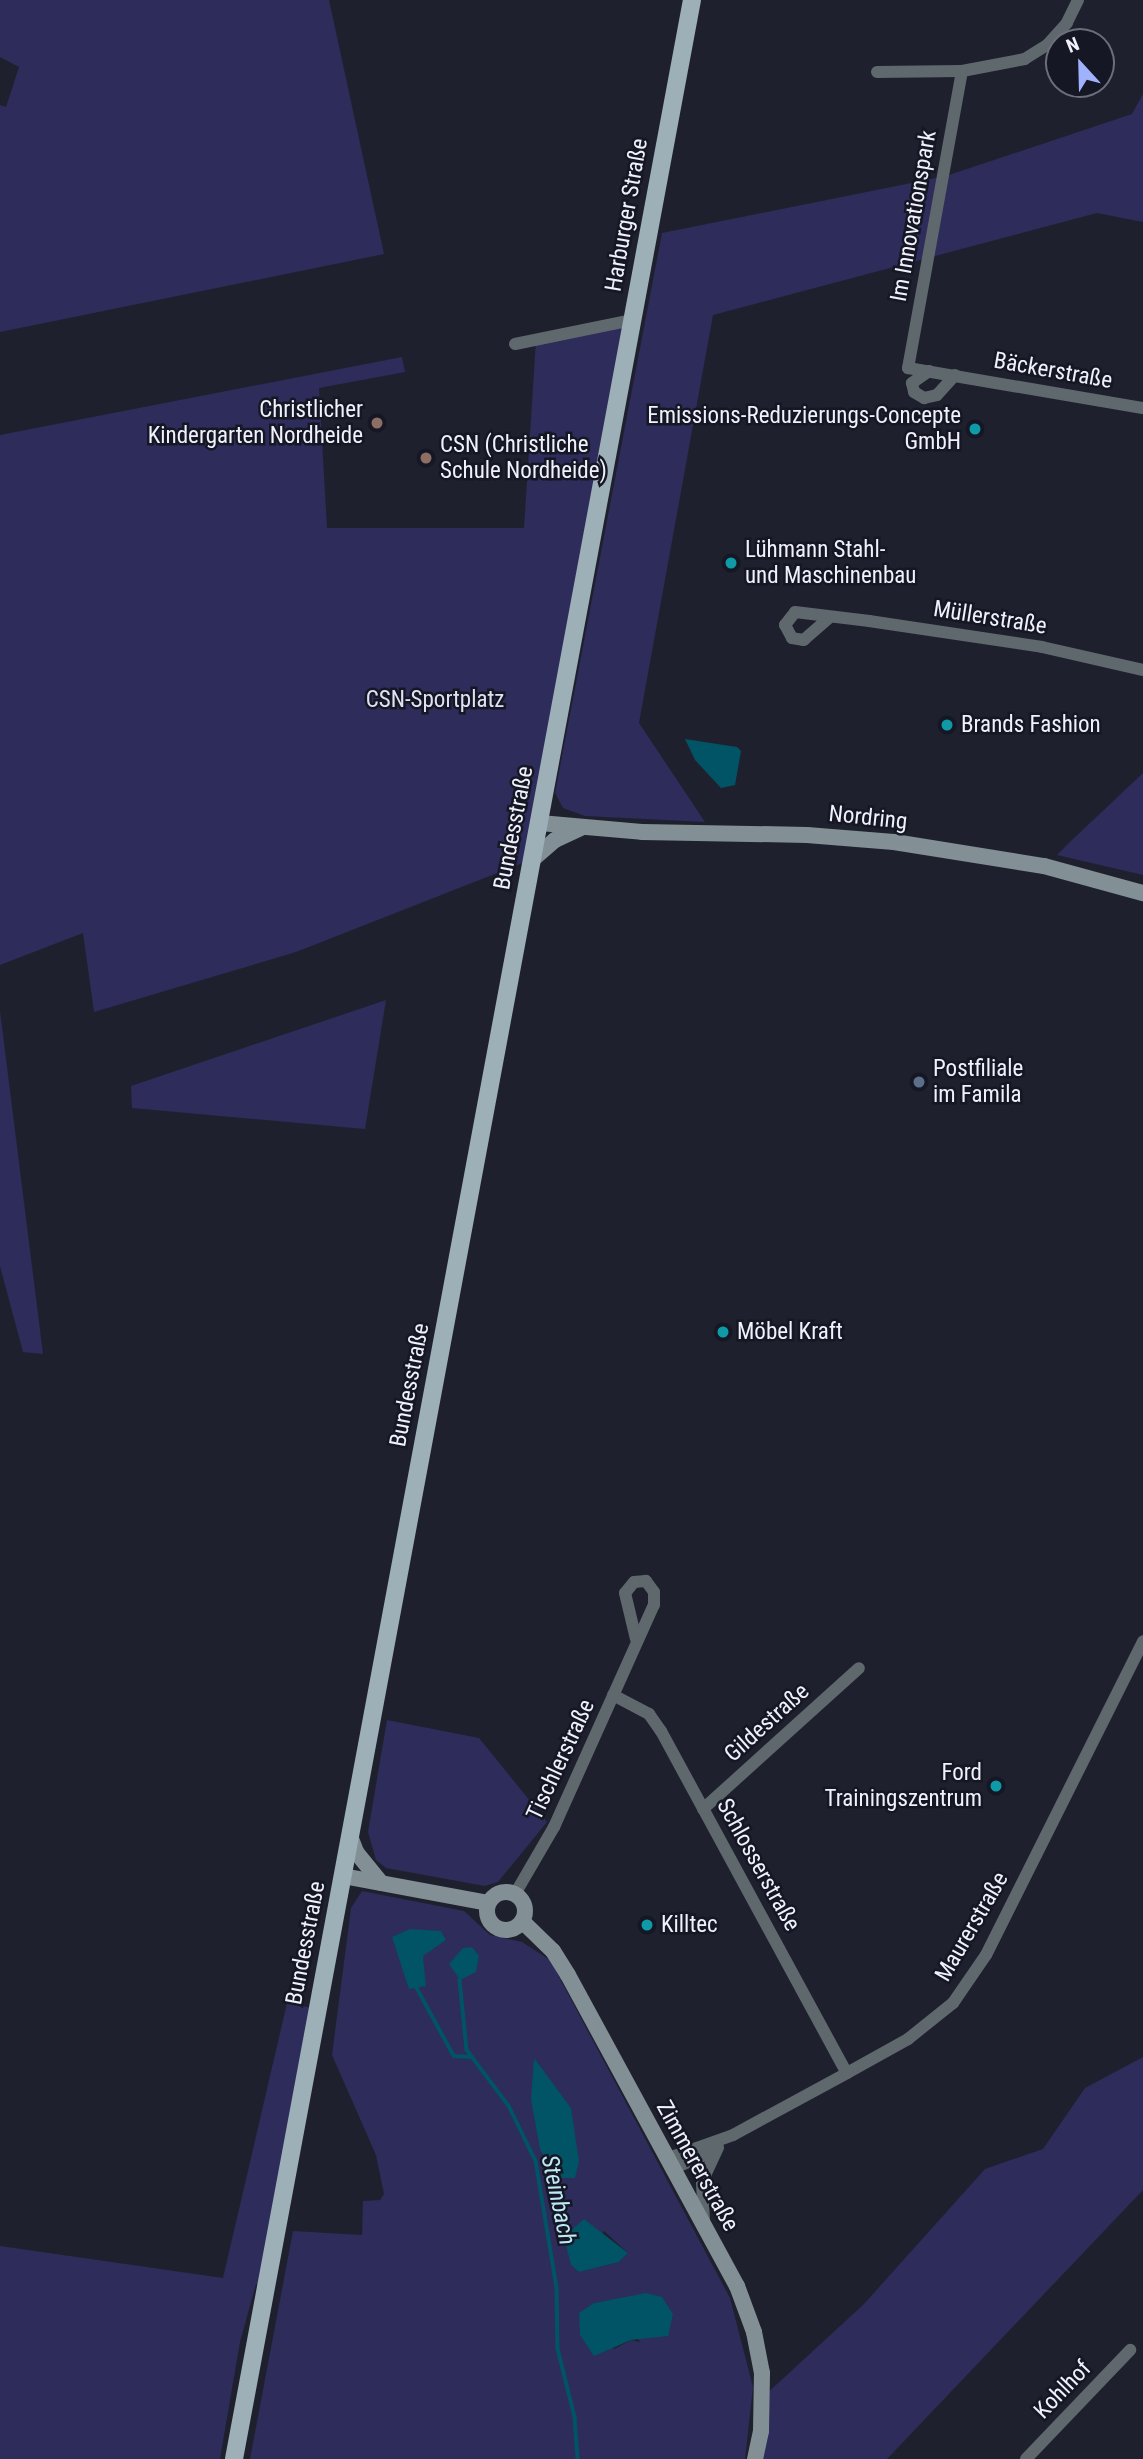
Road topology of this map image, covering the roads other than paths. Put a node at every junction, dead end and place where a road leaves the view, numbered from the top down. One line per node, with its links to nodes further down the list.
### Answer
1 (692, 0): 5 (main road, Harburger Straße)
2 (1078, 0): 3 (street)
3 (962, 71): 4 (street); 7 (street, Im Innovationspark)
4 (877, 72)
5 (632, 320): 6 (street, Harburger Straße); 13 (main road, Bundesstraße)
6 (514, 344)
7 (908, 368): 8 (street, Bäckerstraße)
8 (931, 371): 9 (street, Bäckerstraße); 9 (street)
9 (956, 375): 10 (street, Bäckerstraße)
10 (1143, 408)
11 (830, 617): 12 (street, Müllerstraße)
12 (1143, 670)
13 (541, 816): 14 (street, Nordring); 15 (main road, Bundesstraße)
14 (583, 827): 15 (street, Nordring); 16 (street, Nordring)
15 (533, 859): 22 (main road, Bundesstraße)
16 (1143, 893)
17 (636, 1639): 20 (street, Tischlerstraße)
18 (1141, 1649): 28 (street, Maurerstraße)
19 (859, 1668): 21 (street, Gildestraße)
20 (613, 1695): 21 (street, Schlosserstraße); 25 (street, Tischlerstraße)
21 (704, 1809): 28 (street, Schlosserstraße)
22 (350, 1836): 23 (main road, Bundesstraße); 24 (street)
23 (343, 1876): 24 (street); 34 (main road, Bundesstraße)
24 (381, 1883): 26 (street)
25 (515, 1894): 26 (street); 27 (street)
26 (488, 1903): 27 (street)
27 (522, 1921): 31 (street, Zimmererstraße)
28 (847, 2073): 29 (street, Maurerstraße)
29 (733, 2135): 30 (street, Maurerstraße); 31 (street, Maurerstraße)
30 (718, 2148): 31 (street, Maurerstraße); 32 (street, Maurerstraße)
31 (669, 2164): 32 (street, Zimmererstraße)
32 (704, 2227): 35 (street, Zimmererstraße)
33 (1130, 2350): 36 (street, Kohlhof)
34 (234, 2459)
35 (755, 2459)
36 (1026, 2459)

